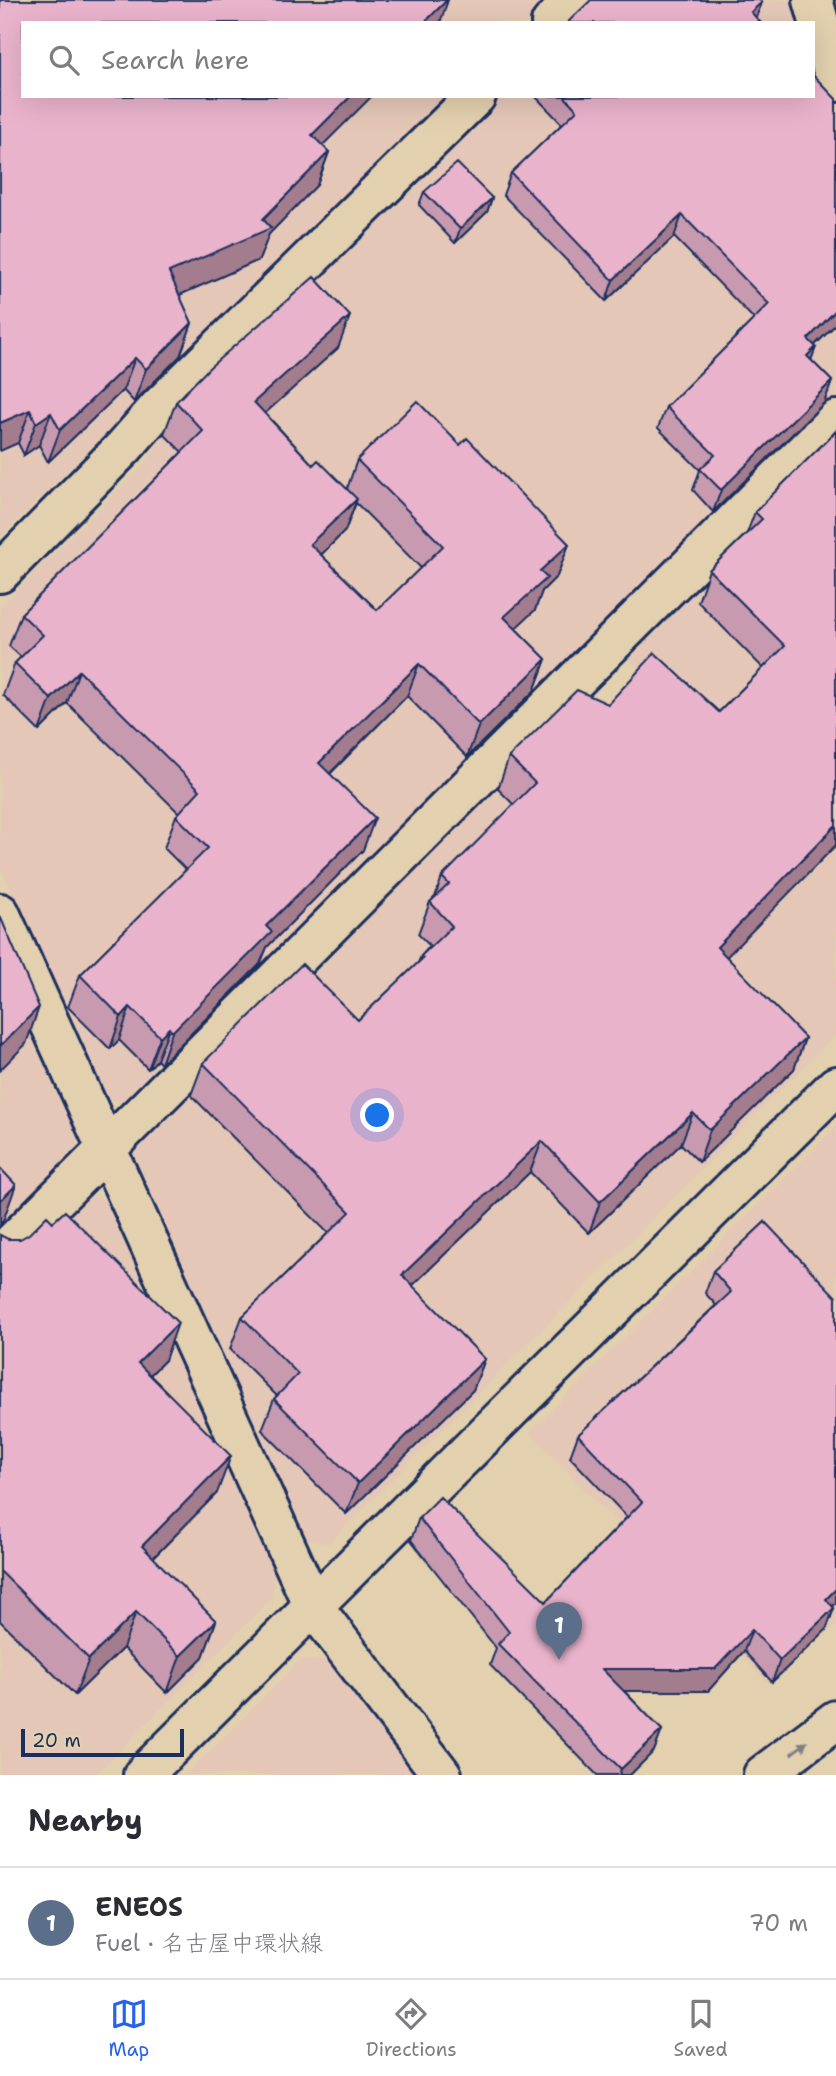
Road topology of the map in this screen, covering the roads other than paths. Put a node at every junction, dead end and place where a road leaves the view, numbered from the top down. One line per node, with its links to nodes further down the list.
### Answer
1 (574, 0): 3 (street)
2 (813, 0): 4 (street)
3 (553, 21)
4 (836, 82)
5 (474, 98): 7 (street)
6 (836, 420): 10 (street)
7 (0, 573)
8 (0, 913): 10 (street)
9 (836, 1086): 12 (street)
10 (105, 1150): 11 (street); 12 (street)
11 (0, 1255)
12 (313, 1606): 14 (street); 15 (street)
13 (836, 1720): 16 (street, one-way to 13)
14 (143, 1775)
15 (442, 1775)
16 (763, 1775)

